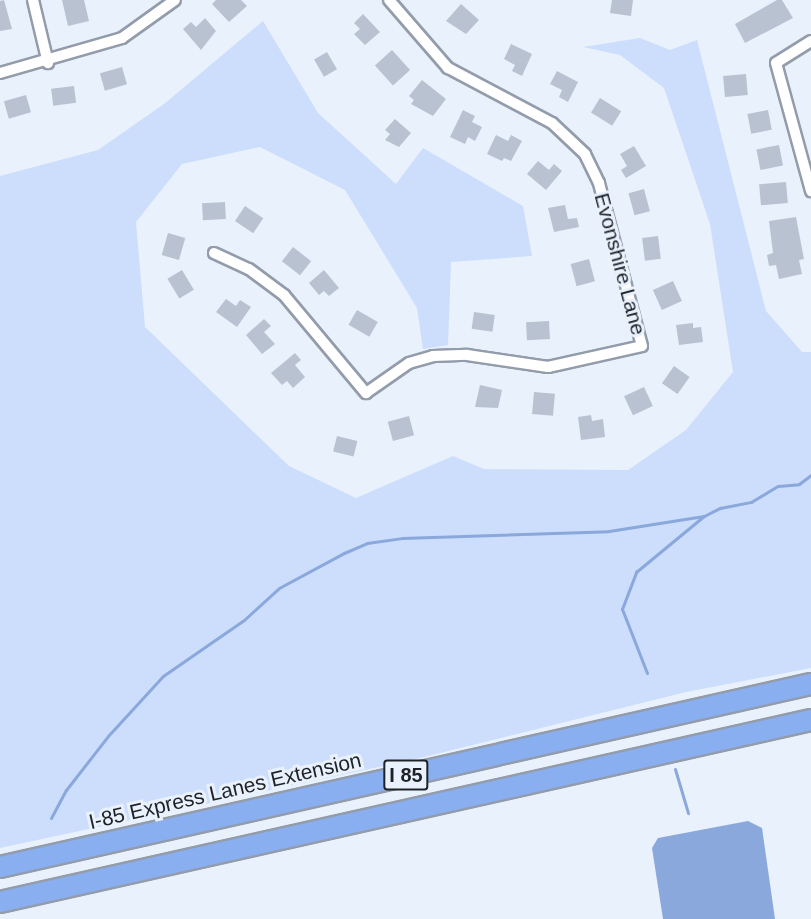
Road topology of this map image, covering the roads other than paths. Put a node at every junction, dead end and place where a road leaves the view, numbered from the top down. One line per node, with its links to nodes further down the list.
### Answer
1 (33, 0): 5 (street)
2 (175, 0): 5 (street)
3 (389, 0): 8 (street, Evonshire Lane)
4 (811, 41): 7 (street)
5 (48, 62): 6 (street)
6 (0, 72)
7 (811, 191)
8 (214, 253)
9 (811, 684): 11 (highway, I-85 Express Lanes Extension / I 85)
10 (811, 720): 12 (highway, I 85)
11 (0, 867)
12 (0, 902)

